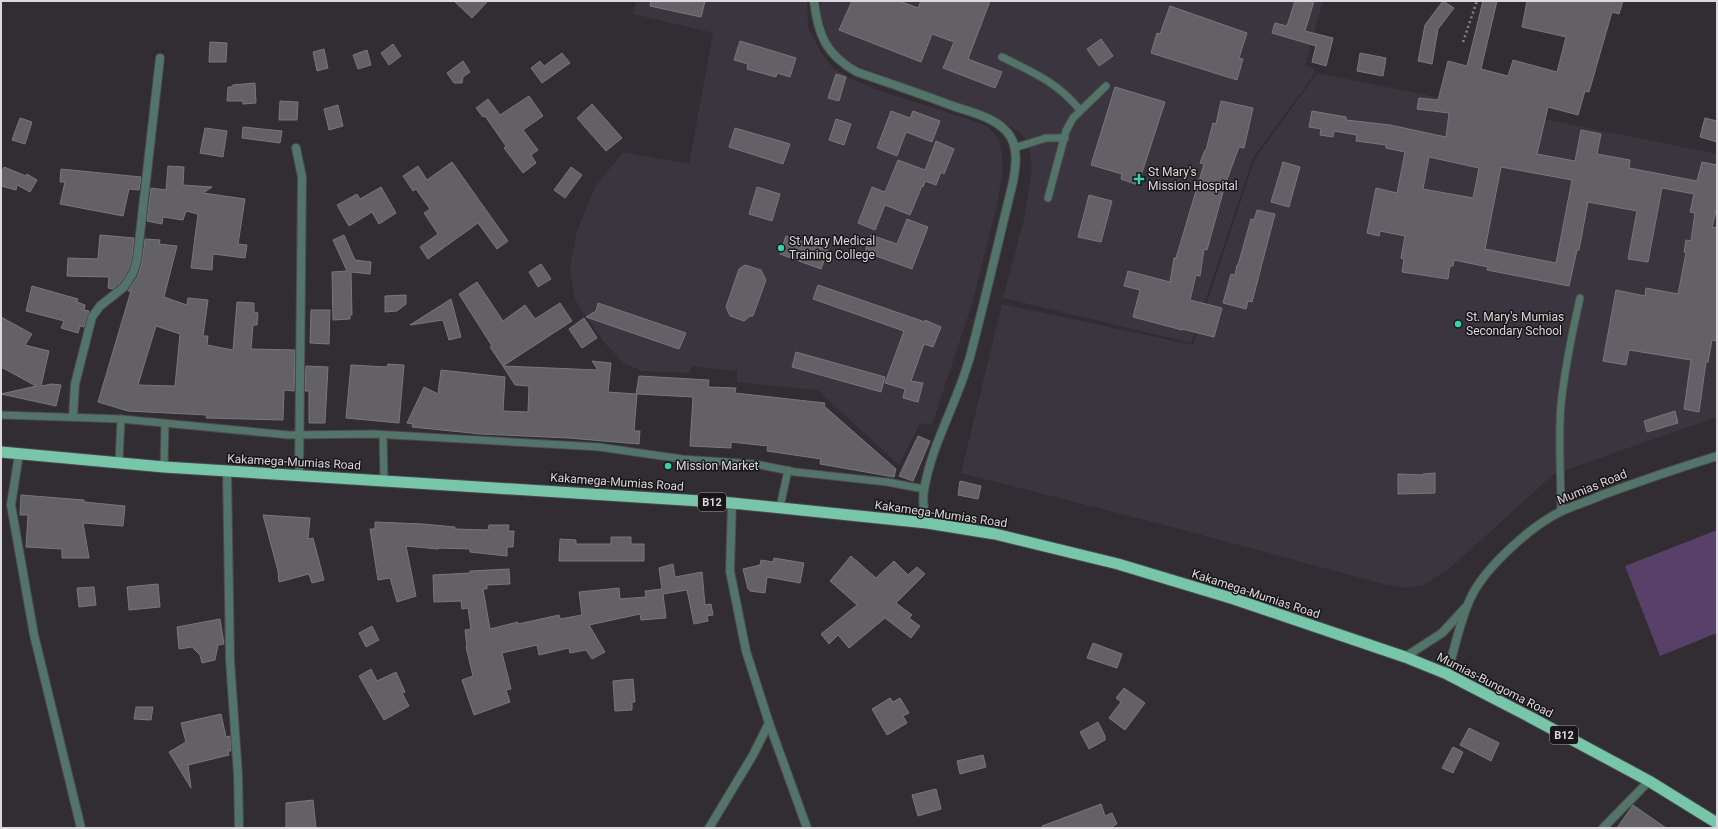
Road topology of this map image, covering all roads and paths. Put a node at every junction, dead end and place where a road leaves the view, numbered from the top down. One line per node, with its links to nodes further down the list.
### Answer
1 (814, 1): 10 (street)
2 (1478, 1): 3 (path)
3 (1463, 42)
4 (1002, 57): 7 (lane)
5 (160, 58): 14 (street)
6 (1106, 86): 7 (lane)
7 (1080, 110): 8 (lane)
8 (1065, 138): 10 (lane); 11 (lane)
9 (296, 148): 17 (street)
10 (1014, 148): 28 (street)
11 (1048, 198)
12 (1580, 298): 31 (lane)
13 (1, 415): 14 (lane)
14 (73, 417): 15 (lane)
15 (121, 419): 16 (lane); 22 (lane)
16 (165, 423): 17 (lane); 23 (lane)
17 (299, 434): 18 (lane); 26 (street)
18 (383, 435): 24 (lane); 27 (lane)
19 (1, 452): 20 (highway, Kakamega-Mumias Road / B12)
20 (19, 454): 22 (highway, Kakamega-Mumias Road / B12); 39 (street)
21 (1717, 456): 31 (street, Mumias Road)
22 (119, 463): 23 (highway, Kakamega-Mumias Road / B12)
23 (164, 466): 25 (highway, Kakamega-Mumias Road / B12)
24 (788, 470): 28 (lane); 30 (lane)
25 (227, 471): 26 (highway, Kakamega-Mumias Road / B12); 40 (street)
26 (300, 476): 27 (highway, Kakamega-Mumias Road / B12)
27 (384, 480): 29 (highway, Kakamega-Mumias Road / B12)
28 (924, 489): 32 (street)
29 (732, 503): 30 (highway, Kakamega-Mumias Road / B12); 36 (street)
30 (780, 507): 32 (highway, Kakamega-Mumias Road / B12)
31 (1562, 511): 33 (street, Mumias Road)
32 (926, 523): 34 (highway, Kakamega-Mumias Road / B12)
33 (1466, 608): 34 (street, Mumias Road); 35 (street, Mumias Road)
34 (1405, 657): 35 (highway, Mumias-Bungoma Road / B12)
35 (1447, 674): 37 (highway, Mumias-Bungoma Road / B12)
36 (769, 723): 41 (street); 42 (street)
37 (1649, 781): 38 (highway, Mumias-Bungoma Road / B12); 43 (street)
38 (1717, 823)
39 (81, 828)
40 (239, 828)
41 (709, 828)
42 (807, 828)
43 (1603, 828)

